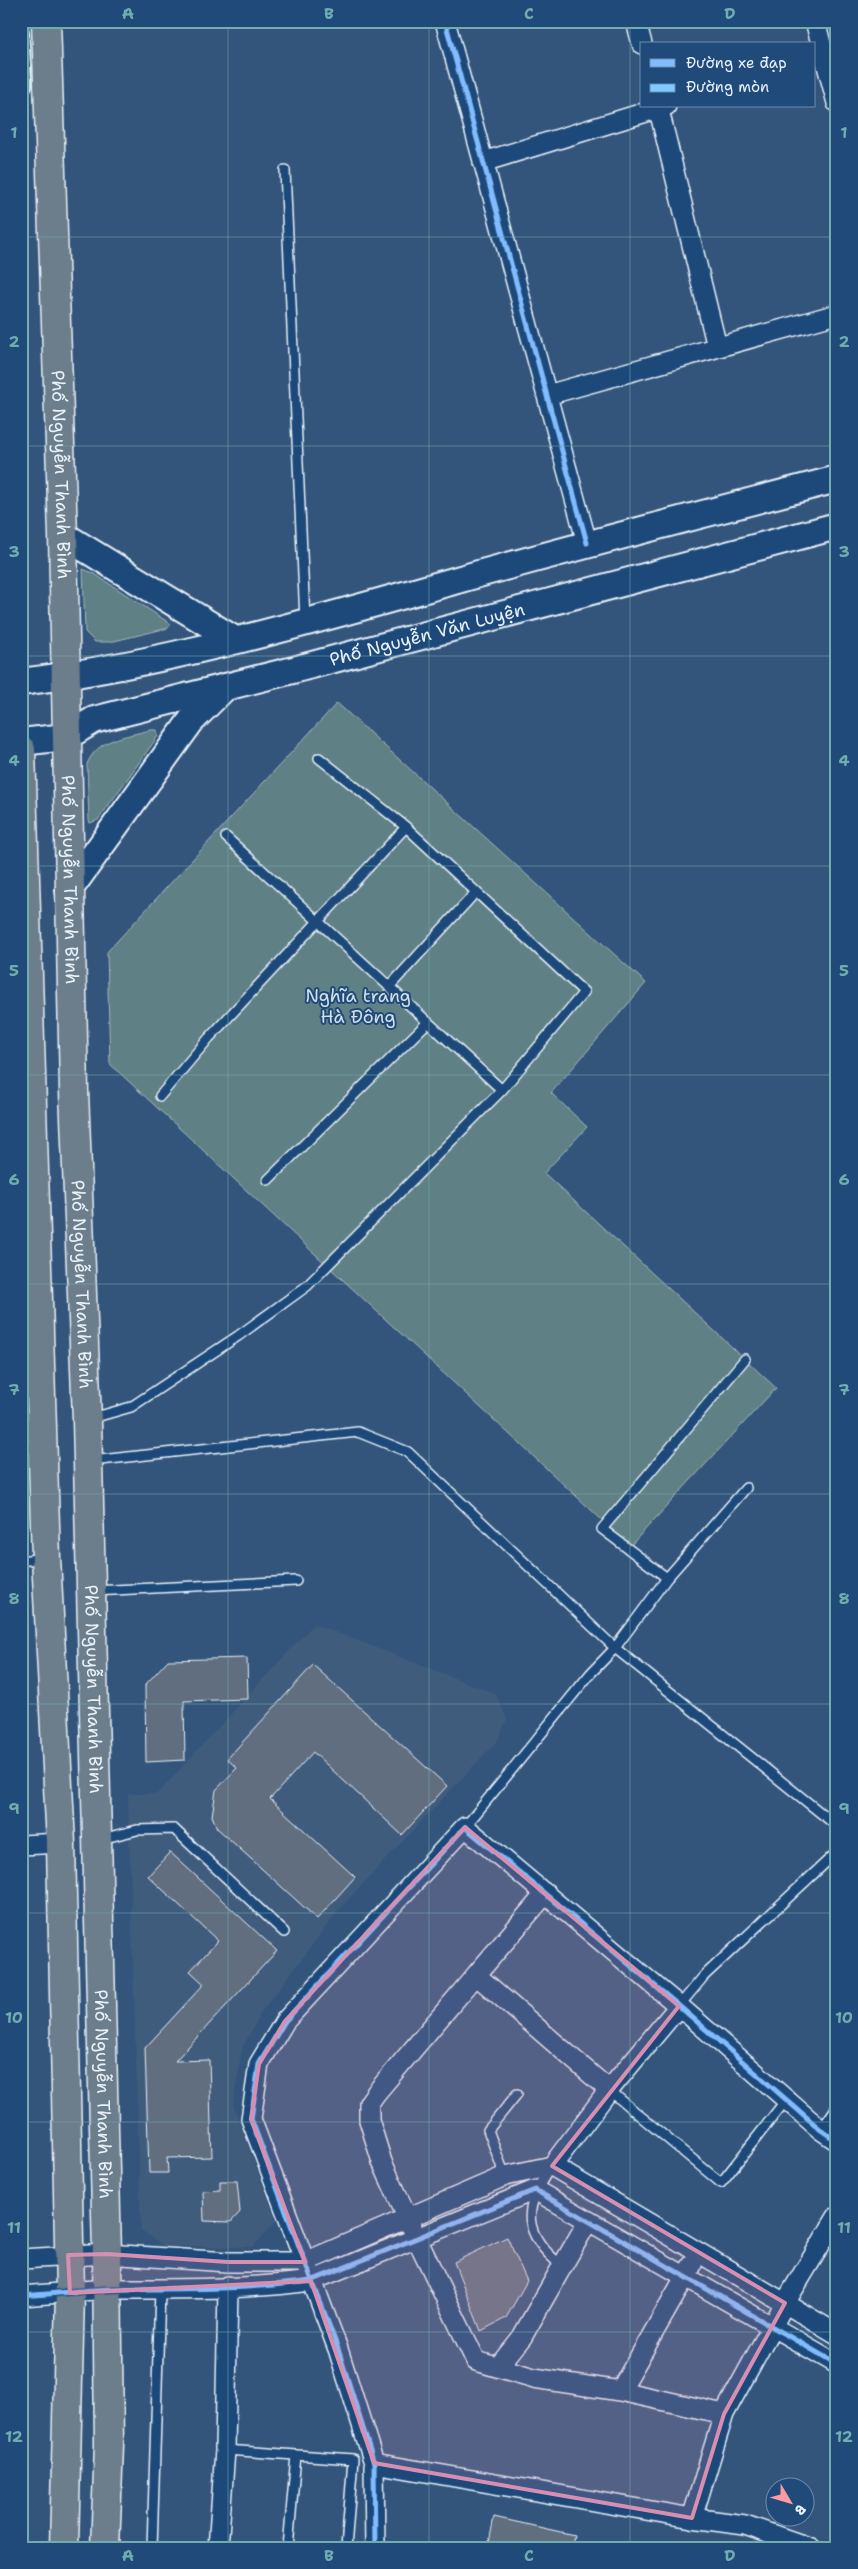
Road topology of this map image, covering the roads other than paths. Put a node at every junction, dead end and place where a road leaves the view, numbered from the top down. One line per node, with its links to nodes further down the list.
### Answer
1 (46, 21): 19 (main road, Phố Nguyễn Thanh Bình)
2 (445, 21): 12 (street)
3 (636, 21): 6 (street)
4 (815, 21): 7 (street)
5 (21, 32): 8 (street)
6 (641, 42)
7 (826, 64): 9 (street)
8 (24, 85)
9 (837, 103)
10 (658, 108): 12 (street)
11 (661, 108): 15 (street)
12 (484, 162): 16 (street)
13 (285, 170): 21 (lane)
14 (837, 314): 15 (street)
15 (717, 348): 16 (street)
16 (546, 395): 20 (street)
17 (837, 478): 20 (main road)
18 (837, 526): 25 (main road, Phố Nguyễn Văn Luyện)
19 (63, 535): 22 (main road); 23 (main road, Phố Nguyễn Thanh Bình)
20 (587, 544): 21 (main road)
21 (305, 623): 22 (main road)
22 (234, 640): 23 (main road)
23 (66, 677): 24 (main road); 26 (main road, Phố Nguyễn Thanh Bình)
24 (21, 682)
25 (226, 687): 26 (main road, Phố Nguyễn Văn Luyện); 32 (main road)
26 (66, 737): 27 (main road, Phố Nguyễn Văn Luyện); 32 (main road, Phố Nguyễn Thanh Bình)
27 (21, 742)
28 (21, 750): 44 (main road, Phố Nguyễn Thanh Bình)
29 (319, 758): 30 (lane)
30 (406, 827): 33 (lane); 34 (lane)
31 (226, 837): 34 (lane)
32 (69, 890): 41 (main road, Phố Nguyễn Thanh Bình)
33 (476, 892): 35 (lane); 37 (lane)
34 (318, 922): 35 (lane); 38 (lane)
35 (389, 987): 36 (lane)
36 (428, 1022): 37 (lane); 39 (lane)
37 (502, 1090): 41 (lane)
38 (160, 1096)
39 (268, 1180)
40 (745, 1359): 45 (lane)
41 (87, 1420): 42 (main road, Phố Nguyễn Thanh Bình)
42 (87, 1461): 47 (main road, Phố Nguyễn Thanh Bình); 48 (lane)
43 (746, 1488): 45 (lane)
44 (34, 1559): 52 (main road, Phố Nguyễn Thanh Bình)
45 (667, 1578): 48 (lane)
46 (296, 1581): 47 (lane)
47 (90, 1591): 51 (main road, Phố Nguyễn Thanh Bình)
48 (615, 1648): 49 (lane); 50 (lane)
49 (837, 1826)
50 (465, 1827): 55 (street); 76 (street)
51 (96, 1840): 56 (lane); 73 (main road, Phố Nguyễn Thanh Bình)
52 (61, 1843): 53 (street); 74 (main road, Phố Nguyễn Thanh Bình)
53 (21, 1846)
54 (837, 1852): 58 (lane)
55 (546, 1893): 57 (street); 58 (street)
56 (284, 1932)
57 (476, 1975): 59 (street); 69 (street)
58 (679, 2006): 59 (street); 61 (street)
59 (609, 2090): 61 (lane); 65 (street)
60 (517, 2094): 66 (lane)
61 (786, 2100): 63 (street)
62 (837, 2108): 63 (lane)
63 (821, 2130): 64 (street)
64 (837, 2141)
65 (552, 2166): 66 (street); 67 (lane); 72 (street)
66 (505, 2176): 69 (street)
67 (536, 2190): 70 (street); 71 (street); 77 (lane)
68 (837, 2216): 85 (street)
69 (408, 2218): 71 (street); 76 (street)
70 (588, 2221): 77 (street); 78 (street)
71 (417, 2239): 79 (street); 89 (street)
72 (698, 2253): 78 (street); 85 (street)
73 (107, 2254): 74 (street); 76 (street); 81 (main road, Phố Nguyễn Thanh Bình)
74 (68, 2255): 75 (street); 83 (main road, Phố Nguyễn Thanh Bình)
75 (21, 2259)
76 (305, 2262): 79 (street)
77 (562, 2266): 89 (street)
78 (686, 2276): 86 (street); 90 (street)
79 (311, 2280): 80 (street); 94 (street)
80 (228, 2286): 82 (street); 92 (street)
81 (108, 2290): 82 (street); 83 (street); 97 (main road, Phố Nguyễn Thanh Bình)
82 (160, 2290): 98 (lane)
83 (70, 2293): 84 (street); 96 (main road, Phố Nguyễn Thanh Bình)
84 (21, 2296)
85 (785, 2303): 86 (street); 87 (street)
86 (772, 2326): 88 (street); 91 (street)
87 (837, 2334)
88 (837, 2364)
89 (498, 2367): 90 (street)
90 (620, 2391): 91 (street)
91 (724, 2414): 95 (street)
92 (225, 2450): 93 (lane); 99 (street)
93 (296, 2455): 100 (lane); 101 (lane)
94 (374, 2463): 95 (street); 102 (street)
95 (692, 2518): 103 (street)
96 (64, 2548)
97 (105, 2548)
98 (152, 2548)
99 (218, 2548)
100 (288, 2548)
101 (346, 2548)
102 (375, 2548)
103 (811, 2548)

